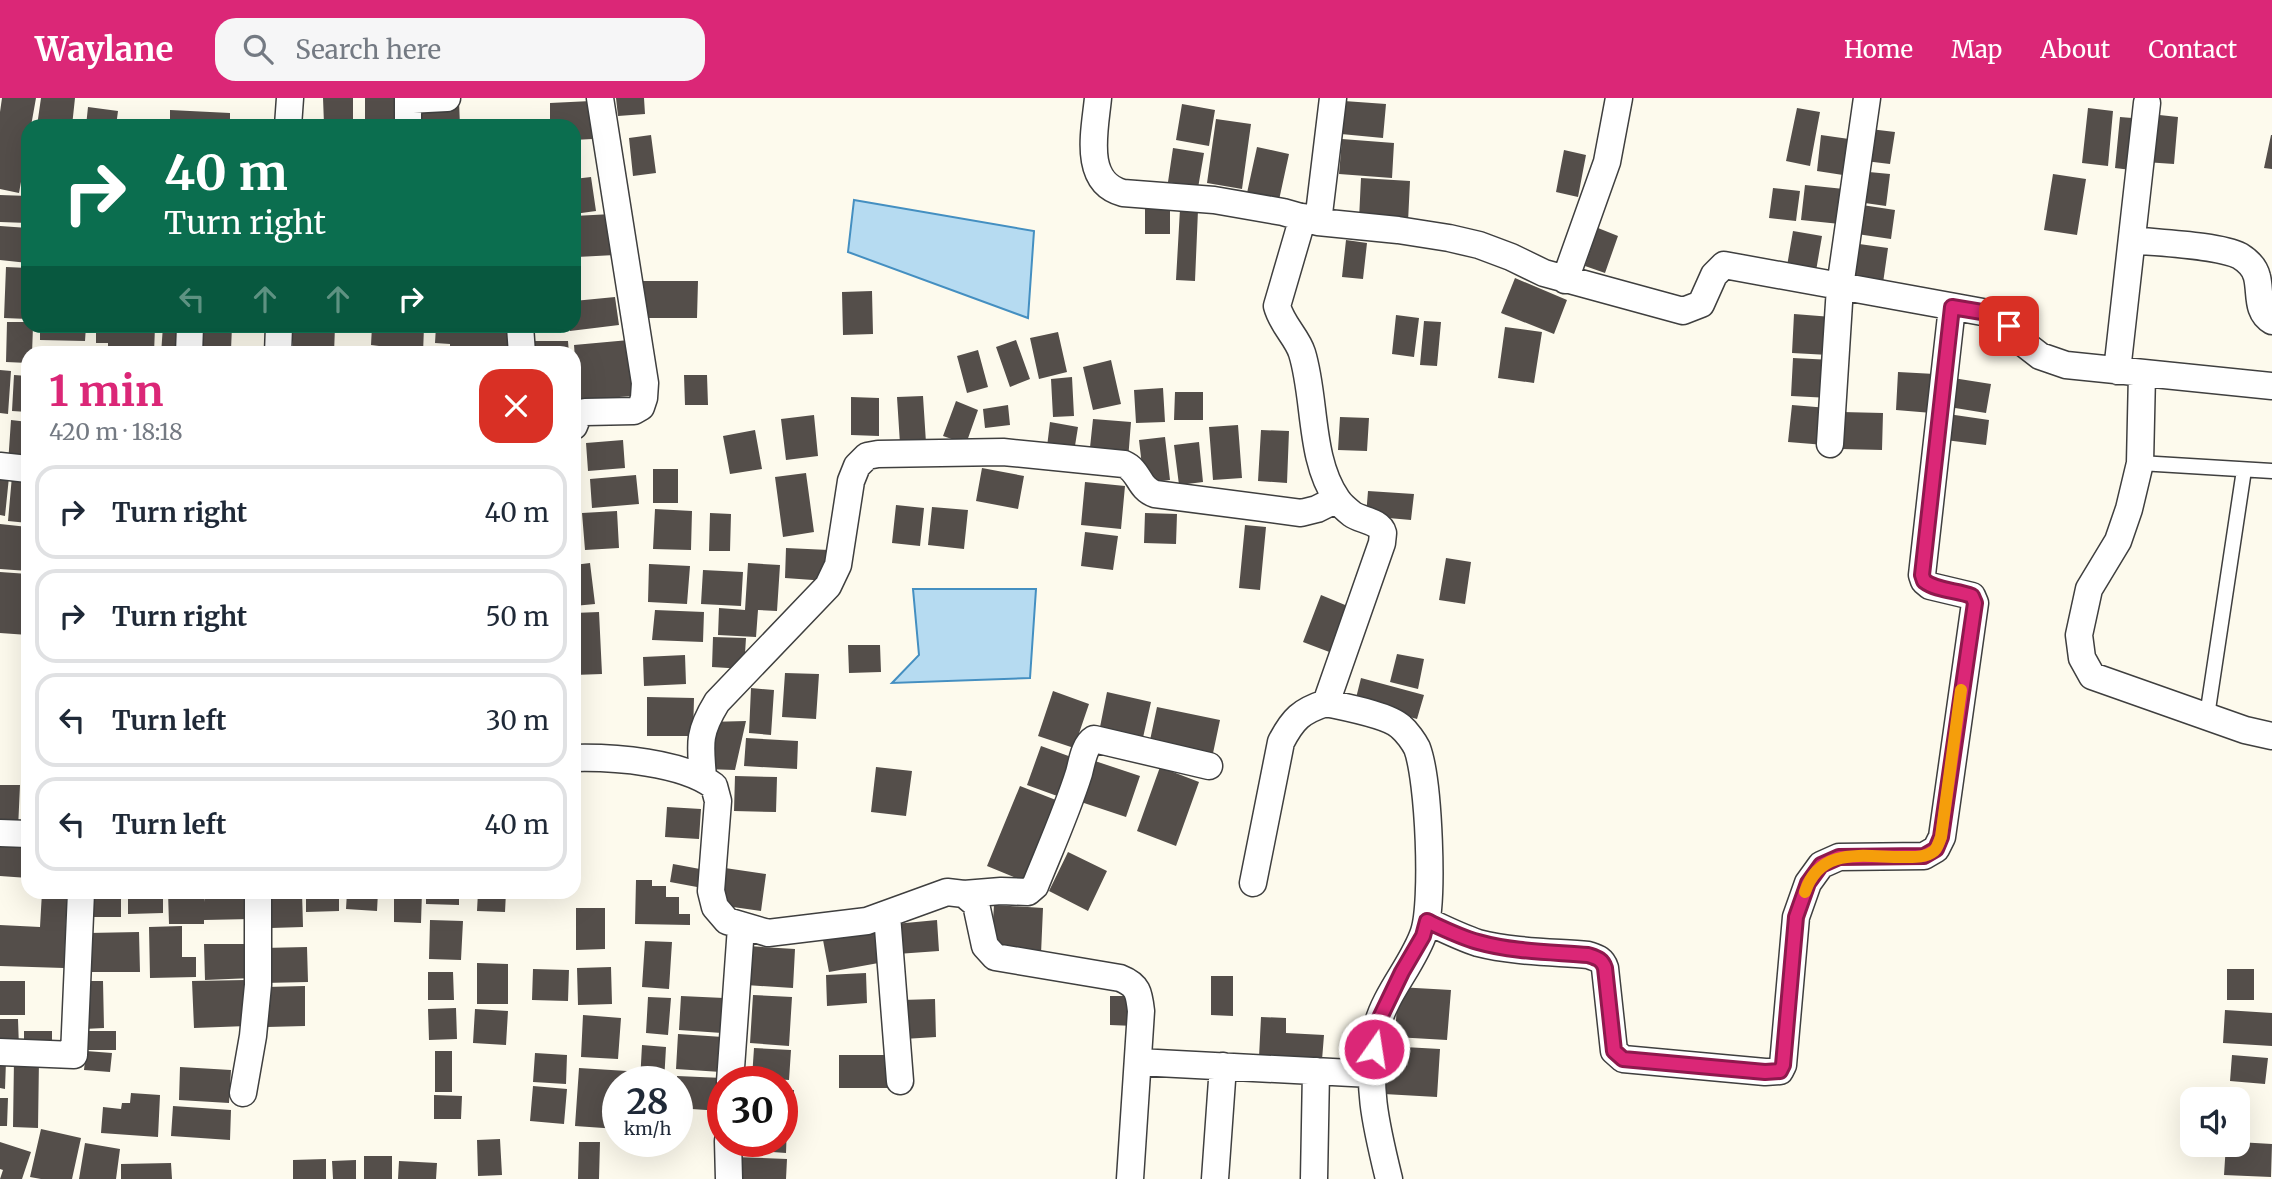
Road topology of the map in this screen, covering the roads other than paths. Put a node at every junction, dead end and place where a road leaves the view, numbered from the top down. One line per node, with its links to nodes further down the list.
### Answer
1 (290, 98): 10 (street)
2 (447, 98): 9 (street)
3 (600, 98): 19 (street)
4 (1098, 98): 11 (street)
5 (1332, 98): 11 (street)
6 (1619, 98): 13 (street)
7 (1867, 98): 14 (street)
8 (2147, 103): 12 (street)
9 (408, 108)
10 (288, 119)
11 (1310, 219): 13 (street); 26 (street)
12 (2132, 240): 16 (street); 17 (street)
13 (1565, 279): 14 (street)
14 (1840, 287): 15 (street); 20 (street)
15 (1952, 307): 17 (street); 40 (street)
16 (2272, 321)
17 (2129, 372): 18 (street); 21 (street)
18 (2272, 386)
19 (581, 414)
20 (1830, 444)
21 (2140, 463): 24 (lane); 28 (street)
22 (0, 466): 23 (street)
23 (21, 468)
24 (2244, 470): 25 (lane); 28 (lane)
25 (2272, 471)
26 (1337, 499): 27 (street); 32 (street)
27 (1326, 703): 35 (street); 40 (street)
28 (2207, 716): 29 (street)
29 (2272, 736)
30 (581, 758): 32 (street)
31 (1209, 766): 36 (street)
32 (703, 777): 41 (street)
33 (0, 833): 34 (street)
34 (21, 834)
35 (1253, 883)
36 (964, 894): 39 (street); 43 (street)
37 (81, 899): 42 (street)
38 (258, 899): 49 (street)
39 (887, 915): 41 (street); 48 (street)
40 (1427, 921): 47 (street)
41 (741, 927): 44 (street)
42 (0, 1052)
43 (1138, 1062): 45 (street); 52 (street)
44 (731, 1066)
45 (1223, 1066): 46 (street); 53 (street)
46 (1316, 1071): 47 (street); 54 (street)
47 (1371, 1074): 55 (street)
48 (900, 1080)
49 (243, 1093)
50 (729, 1157): 51 (street)
51 (729, 1179)
52 (1130, 1179)
53 (1215, 1179)
54 (1314, 1179)
55 (1389, 1179)

